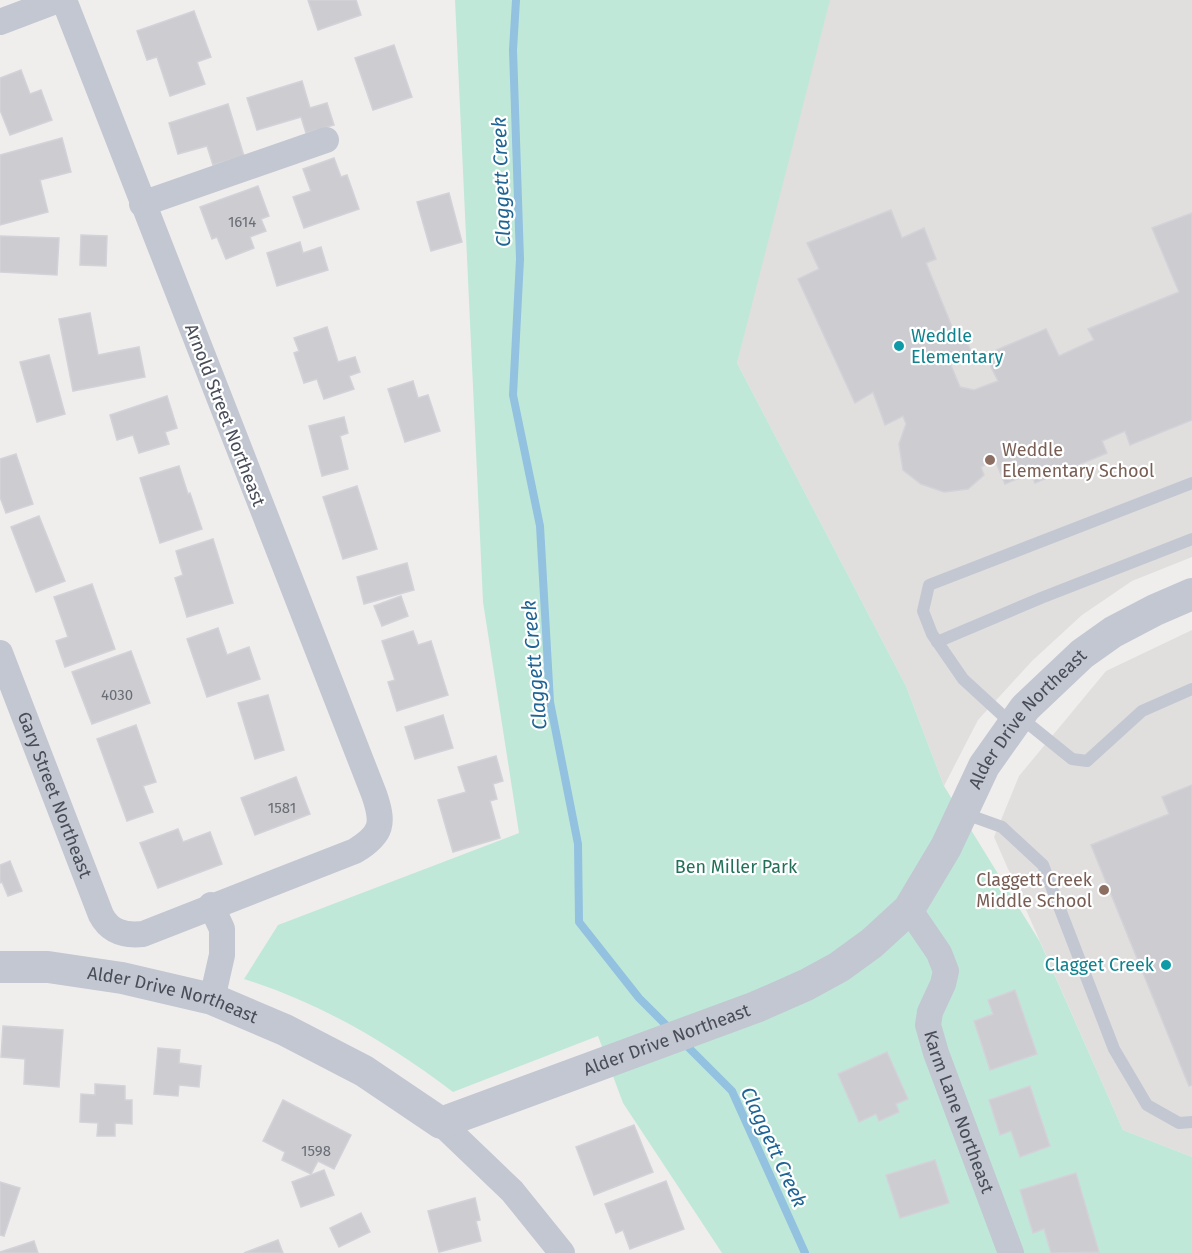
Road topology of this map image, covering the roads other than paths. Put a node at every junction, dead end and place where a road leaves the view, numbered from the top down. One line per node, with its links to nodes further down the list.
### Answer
1 (58, 0): 3 (street)
2 (64, 0): 5 (street, Arnold Street Northeast)
3 (0, 22)
4 (326, 140): 5 (street)
5 (142, 204): 14 (street, Arnold Street Northeast)
6 (1192, 483): 9 (lane)
7 (1192, 539): 9 (lane)
8 (1192, 594): 12 (street, Alder Drive Northeast)
9 (937, 642): 12 (lane)
10 (0, 653): 14 (street, Gary Street Northeast)
11 (1192, 689): 12 (lane)
12 (1016, 721): 13 (street, Alder Drive Northeast)
13 (962, 813): 15 (street, Alder Drive Northeast); 18 (lane)
14 (212, 905): 17 (street)
15 (909, 909): 19 (street, Alder Drive Northeast); 21 (street, Karm Lane Northeast)
16 (0, 967): 17 (street, Alder Drive Northeast)
17 (212, 999): 19 (street, Alder Drive Northeast)
18 (1192, 1122)
19 (441, 1123): 20 (street)
20 (562, 1253)
21 (1011, 1253)

